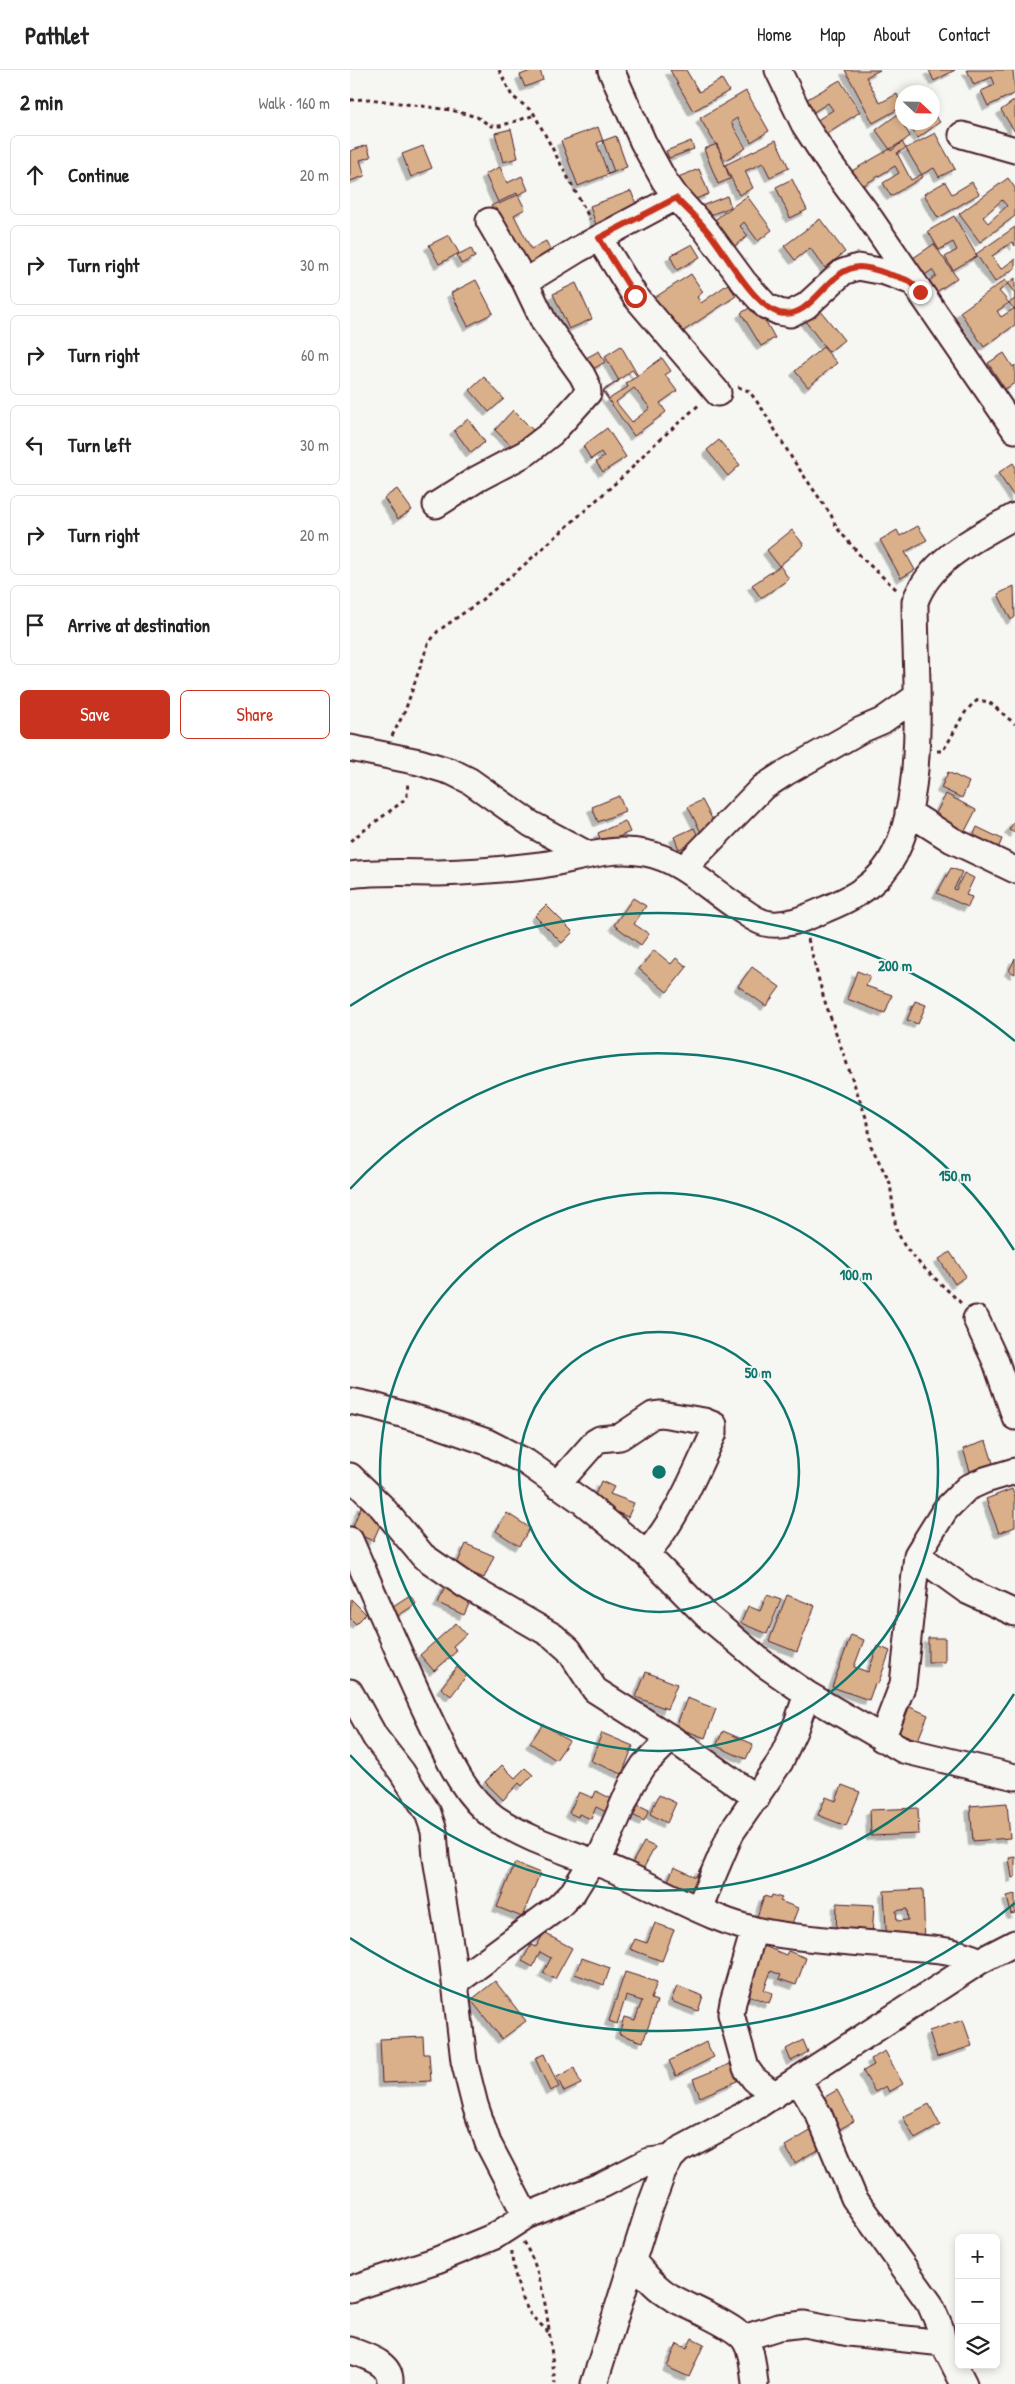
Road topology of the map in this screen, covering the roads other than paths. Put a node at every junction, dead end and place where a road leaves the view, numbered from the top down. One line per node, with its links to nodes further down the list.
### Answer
1 (611, 70): 5 (street)
2 (778, 70): 9 (street)
3 (962, 135): 4 (street)
4 (1015, 150)
5 (676, 198): 7 (street); 9 (street)
6 (489, 221): 8 (street)
7 (600, 238): 8 (street); 10 (street)
8 (525, 282): 12 (street)
9 (913, 282): 11 (street)
10 (718, 393)
11 (1015, 430)
12 (436, 504)
13 (1015, 516): 14 (street)
14 (916, 697): 16 (street); 18 (street)
15 (350, 748): 17 (street)
16 (908, 812): 18 (street); 19 (street)
17 (587, 854): 18 (street); 20 (street)
18 (684, 868)
19 (1015, 870)
20 (350, 875)
21 (976, 1319): 23 (street)
22 (350, 1401): 26 (street)
23 (1015, 1417)
24 (1015, 1471): 29 (street)
25 (350, 1476): 33 (street)
26 (557, 1485): 28 (street); 28 (street)
27 (350, 1540): 37 (street)
28 (646, 1554): 32 (street)
29 (917, 1555): 30 (street); 34 (street)
30 (1015, 1613)
31 (350, 1692): 42 (street)
32 (806, 1694): 34 (street); 36 (street)
33 (671, 1738): 36 (street); 37 (street)
34 (882, 1738): 35 (street)
35 (1015, 1777)
36 (757, 1798): 38 (street)
37 (596, 1861): 38 (street); 42 (street)
38 (699, 1908): 39 (street)
39 (754, 1930): 41 (street); 44 (street)
40 (1012, 1950): 41 (street)
41 (980, 1961): 43 (street)
42 (455, 1983): 46 (street)
43 (798, 2080): 44 (street); 50 (street)
44 (774, 2095): 45 (street)
45 (671, 2158): 46 (street); 47 (street)
46 (517, 2225): 48 (street)
47 (632, 2260): 49 (street); 53 (street)
48 (350, 2289)
49 (744, 2338): 50 (street); 54 (street)
50 (943, 2343): 55 (street)
51 (350, 2350): 52 (street)
52 (390, 2384)
53 (594, 2384)
54 (755, 2384)
55 (964, 2384)

